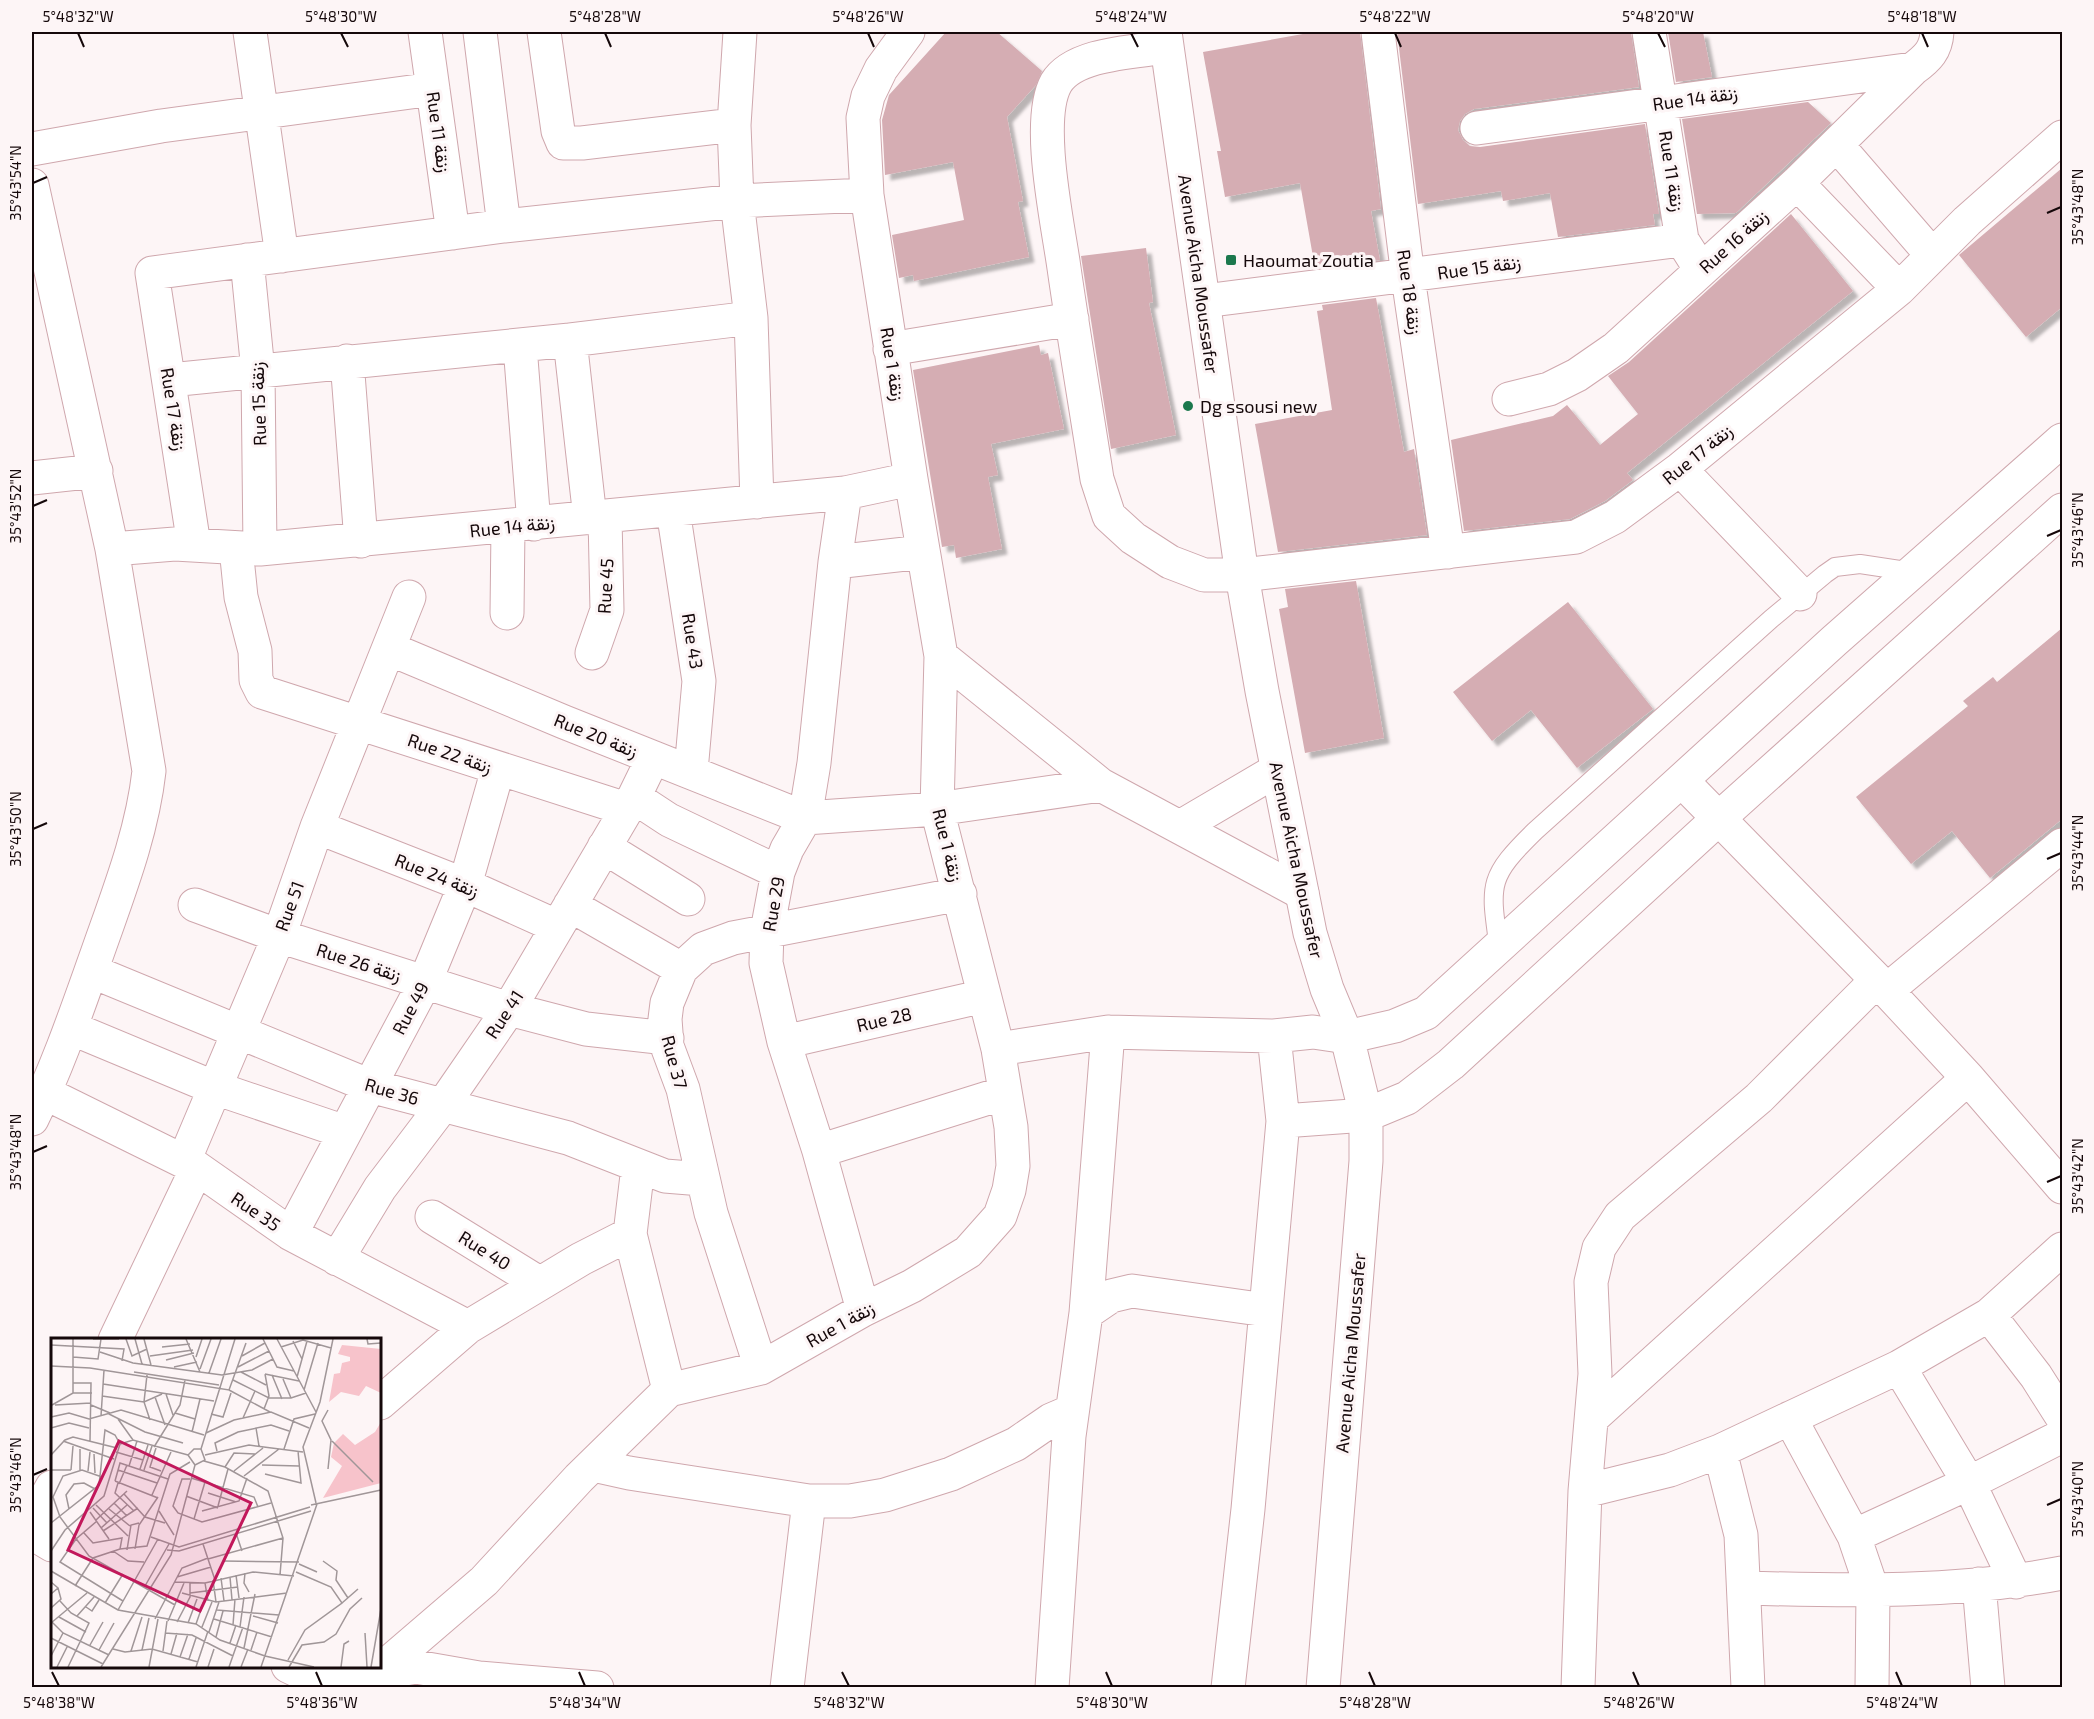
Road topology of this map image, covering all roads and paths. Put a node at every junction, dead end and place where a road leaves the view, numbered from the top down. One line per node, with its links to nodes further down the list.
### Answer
1 (250, 32): 13 (street)
2 (425, 32): 11 (street, Rue 11 زنقة)
3 (480, 32): 23 (street)
4 (544, 32): 14 (street)
5 (740, 32): 14 (street)
6 (908, 32): 21 (street, Rue 1 زنقة)
7 (1378, 32): 31 (street, Rue 18 زنقة)
8 (1649, 32): 12 (street, Rue 11 زنقة)
9 (1165, 39): 33 (street, Avenue Aicha Moussafer); 35 (street, Rue 17 زنقة)
10 (1928, 50): 12 (street, Rue 14 زنقة); 17 (street, Rue 16 زنقة)
11 (433, 89): 13 (street); 24 (street, Rue 11 زنقة)
12 (1661, 102): 15 (street, Rue 14 زنقة); 25 (street, Rue 11 زنقة)
13 (262, 112): 18 (street); 27 (street)
14 (734, 125): 22 (street)
15 (1477, 128)
16 (2062, 137): 26 (street, Rue 17 زنقة)
17 (1837, 145): 19 (street, Rue 16 زنقة); 26 (street)
18 (32, 149)
19 (1797, 183): 30 (street, Rue 16 زنقة); 32 (street)
20 (32, 185): 29 (street)
21 (867, 195): 22 (street); 38 (street, Rue 1 زنقة)
22 (737, 201): 23 (street); 34 (street)
23 (504, 226): 24 (street)
24 (453, 233): 27 (street)
25 (1682, 240): 30 (street); 31 (street, Rue 15 زنقة)
26 (1932, 255): 32 (street, Rue 17 زنقة)
27 (282, 256): 28 (street)
28 (247, 260): 40 (street, Rue 15 زنقة); 41 (street, Rue 17 زنقة)
29 (39, 261): 45 (street)
30 (1701, 270): 42 (street, Rue 16 زنقة)
31 (1408, 277): 33 (street, Rue 15 زنقة); 59 (street, Rue 18 زنقة)
32 (1899, 289): 44 (street, Rue 17 زنقة)
33 (1204, 302): 62 (street, Avenue Aicha Moussafer)
34 (751, 318): 36 (street); 49 (street)
35 (1072, 319): 38 (street); 62 (street, Rue 17 زنقة)
36 (570, 340): 37 (street); 52 (street, Rue 45)
37 (520, 346): 39 (street); 53 (street)
38 (890, 349): 47 (street, Rue 1 زنقة)
39 (347, 361): 40 (street); 54 (street)
40 (258, 371): 41 (street); 56 (street, Rue 15 زنقة)
41 (170, 380): 55 (street, Rue 17 زنقة)
42 (1509, 399)
43 (2062, 440): 61 (street)
44 (1680, 469): 59 (street, Rue 17 زنقة); 63 (street)
45 (96, 471): 46 (street); 57 (street)
46 (32, 478)
47 (911, 479): 48 (street, Rue 14 زنقة); 58 (street, Rue 1 زنقة)
48 (845, 493): 49 (street, Rue 14 زنقة); 60 (street, Rue 29)
49 (757, 502): 50 (street, Rue 14 زنقة)
50 (673, 510): 52 (street, Rue 14 زنقة); 74 (street, Rue 43)
51 (2062, 510): 80 (street)
52 (597, 518): 53 (street, Rue 14 زنقة); 67 (street, Rue 45)
53 (521, 525): 54 (street, Rue 14 زنقة); 65 (street)
54 (361, 541): 56 (street, Rue 14 زنقة)
55 (194, 545): 56 (street, Rue 14 زنقة); 57 (street, Rue 14 زنقة)
56 (248, 548): 69 (street, Rue 15 زنقة)
57 (112, 549): 96 (street)
58 (923, 552): 60 (street); 68 (street, Rue 1 زنقة)
59 (1448, 552): 62 (street, Rue 17 زنقة)
60 (835, 562): 79 (street, Rue 29)
61 (1913, 572): 63 (lane); 75 (street)
62 (1242, 575): 73 (street, Avenue Aicha Moussafer)
63 (1800, 594): 94 (lane)
64 (409, 597): 66 (street, Rue 51)
65 (507, 613)
66 (390, 649): 70 (street, Rue 51); 71 (street, Rue 20 زنقة)
67 (592, 652)
68 (941, 656): 76 (street); 78 (street, Rue 1 زنقة)
69 (275, 696): 70 (street, Rue 22 زنقة)
70 (360, 723): 72 (street, Rue 22 زنقة); 81 (street, Rue 51)
71 (653, 758): 74 (street, Rue 20 زنقة); 77 (street, Rue 41)
72 (498, 769): 77 (street, Rue 22 زنقة); 86 (street, Rue 49)
73 (1277, 770): 82 (street); 87 (street, Avenue Aicha Moussafer)
74 (692, 771): 79 (street, Rue 20 زنقة)
75 (1682, 781): 80 (street); 94 (street)
76 (1101, 784): 78 (street); 82 (street)
77 (630, 803): 84 (street, Rue 41); 85 (street, Rue 22 زنقة)
78 (937, 809): 79 (street); 88 (street, Rue 1 زنقة)
79 (804, 818): 85 (street, Rue 29)
80 (1718, 819): 98 (street); 115 (street)
81 (317, 827): 86 (street, Rue 24 زنقة); 93 (street, Rue 51)
82 (1180, 827): 87 (street)
83 (2062, 845): 98 (street)
84 (604, 847): 89 (street); 91 (street, Rue 41)
85 (778, 872): 92 (street, Rue 29)
86 (465, 885): 91 (street, Rue 24 زنقة); 97 (street, Rue 49)
87 (1302, 893): 105 (street, Avenue Aicha Moussafer)
88 (960, 894): 92 (street, Rue 37); 99 (street, Rue 1 زنقة)
89 (688, 899)
90 (195, 905): 93 (street, Rue 26 زنقة)
91 (563, 916): 95 (street, Rue 24 زنقة); 100 (street, Rue 41)
92 (767, 931): 95 (street, Rue 37); 107 (street, Rue 29)
93 (279, 936): 97 (street, Rue 26 زنقة); 103 (street, Rue 51)
94 (1498, 949): 105 (street)
95 (681, 969): 106 (street, Rue 37)
96 (91, 971): 101 (street); 103 (street, Rue 36)
97 (425, 982): 100 (street, Rue 26 زنقة); 110 (street, Rue 49)
98 (1882, 985): 109 (street); 141 (street)
99 (984, 996): 107 (street, Rue 28); 108 (street, Rue 1 زنقة)
100 (509, 1009): 106 (street, Rue 26 زنقة); 113 (street, Rue 41)
101 (70, 1028): 111 (street); 114 (street)
102 (1108, 1032): 104 (street); 108 (street); 131 (street)
103 (238, 1034): 110 (street, Rue 36); 111 (street, Rue 51)
104 (1274, 1036): 105 (street); 116 (street)
105 (1347, 1037): 115 (street, Avenue Aicha Moussafer)
106 (667, 1038): 121 (street, Rue 37)
107 (784, 1042): 118 (street, Rue 29)
108 (998, 1049): 112 (street, Rue 1 زنقة)
109 (1968, 1078): 122 (street); 141 (street)
110 (370, 1086): 113 (street, Rue 36); 117 (street, Rue 49)
111 (216, 1088): 117 (street); 119 (street, Rue 51)
112 (1004, 1093): 118 (street); 129 (street, Rue 1 زنقة)
113 (443, 1105): 120 (street, Rue 36); 127 (street, Rue 41)
114 (38, 1106): 119 (street, Rue 35)
115 (1366, 1115): 116 (street); 165 (street, Avenue Aicha Moussafer)
116 (1283, 1121): 130 (street)
117 (345, 1132): 124 (street, Rue 49)
118 (819, 1151): 129 (street, Rue 29)
119 (191, 1165): 124 (street, Rue 35); 134 (street, Rue 51)
120 (638, 1167): 121 (street, Rue 36); 125 (street)
121 (702, 1179): 136 (street, Rue 37)
122 (2062, 1187)
123 (432, 1216): 128 (street, Rue 40)
124 (291, 1234): 127 (street, Rue 35)
125 (630, 1234): 128 (street); 137 (street)
126 (2062, 1249): 132 (street)
127 (337, 1259): 133 (street, Rue 35)
128 (539, 1283): 133 (street)
129 (863, 1310): 136 (street, Rue 1 زنقة)
130 (1266, 1310): 131 (street); 164 (street)
131 (1086, 1313): 139 (street)
132 (1989, 1315): 135 (street); 140 (street)
133 (468, 1327): 138 (street)
134 (116, 1338)
135 (1899, 1367): 142 (street); 146 (street)
136 (761, 1368): 137 (street, Rue 1 زنقة)
137 (669, 1390): 145 (street)
138 (381, 1402)
139 (1072, 1411): 149 (street); 163 (street)
140 (2062, 1417)
141 (1592, 1418): 148 (street)
142 (1790, 1418): 144 (street); 152 (street)
143 (2062, 1436): 146 (street)
144 (1720, 1451): 148 (street); 157 (street)
145 (593, 1465): 149 (street); 160 (street)
146 (1969, 1484): 152 (street); 155 (street)
147 (51, 1489): 150 (street)
148 (1585, 1491): 166 (street)
149 (809, 1501): 162 (street)
150 (32, 1523)
151 (32, 1533): 153 (street)
152 (1854, 1536): 158 (street)
153 (51, 1544)
154 (2062, 1573): 155 (street)
155 (2016, 1582): 156 (street)
156 (1979, 1584): 158 (street); 169 (street)
157 (1745, 1588): 158 (street); 167 (street)
158 (1873, 1592): 168 (street)
159 (292, 1668): 160 (street)
160 (376, 1680): 161 (street)
161 (597, 1688)
162 (787, 1688)
163 (1052, 1688)
164 (1228, 1688)
165 (1323, 1688)
166 (1578, 1688)
167 (1748, 1688)
168 (1872, 1688)
169 (1988, 1688)

